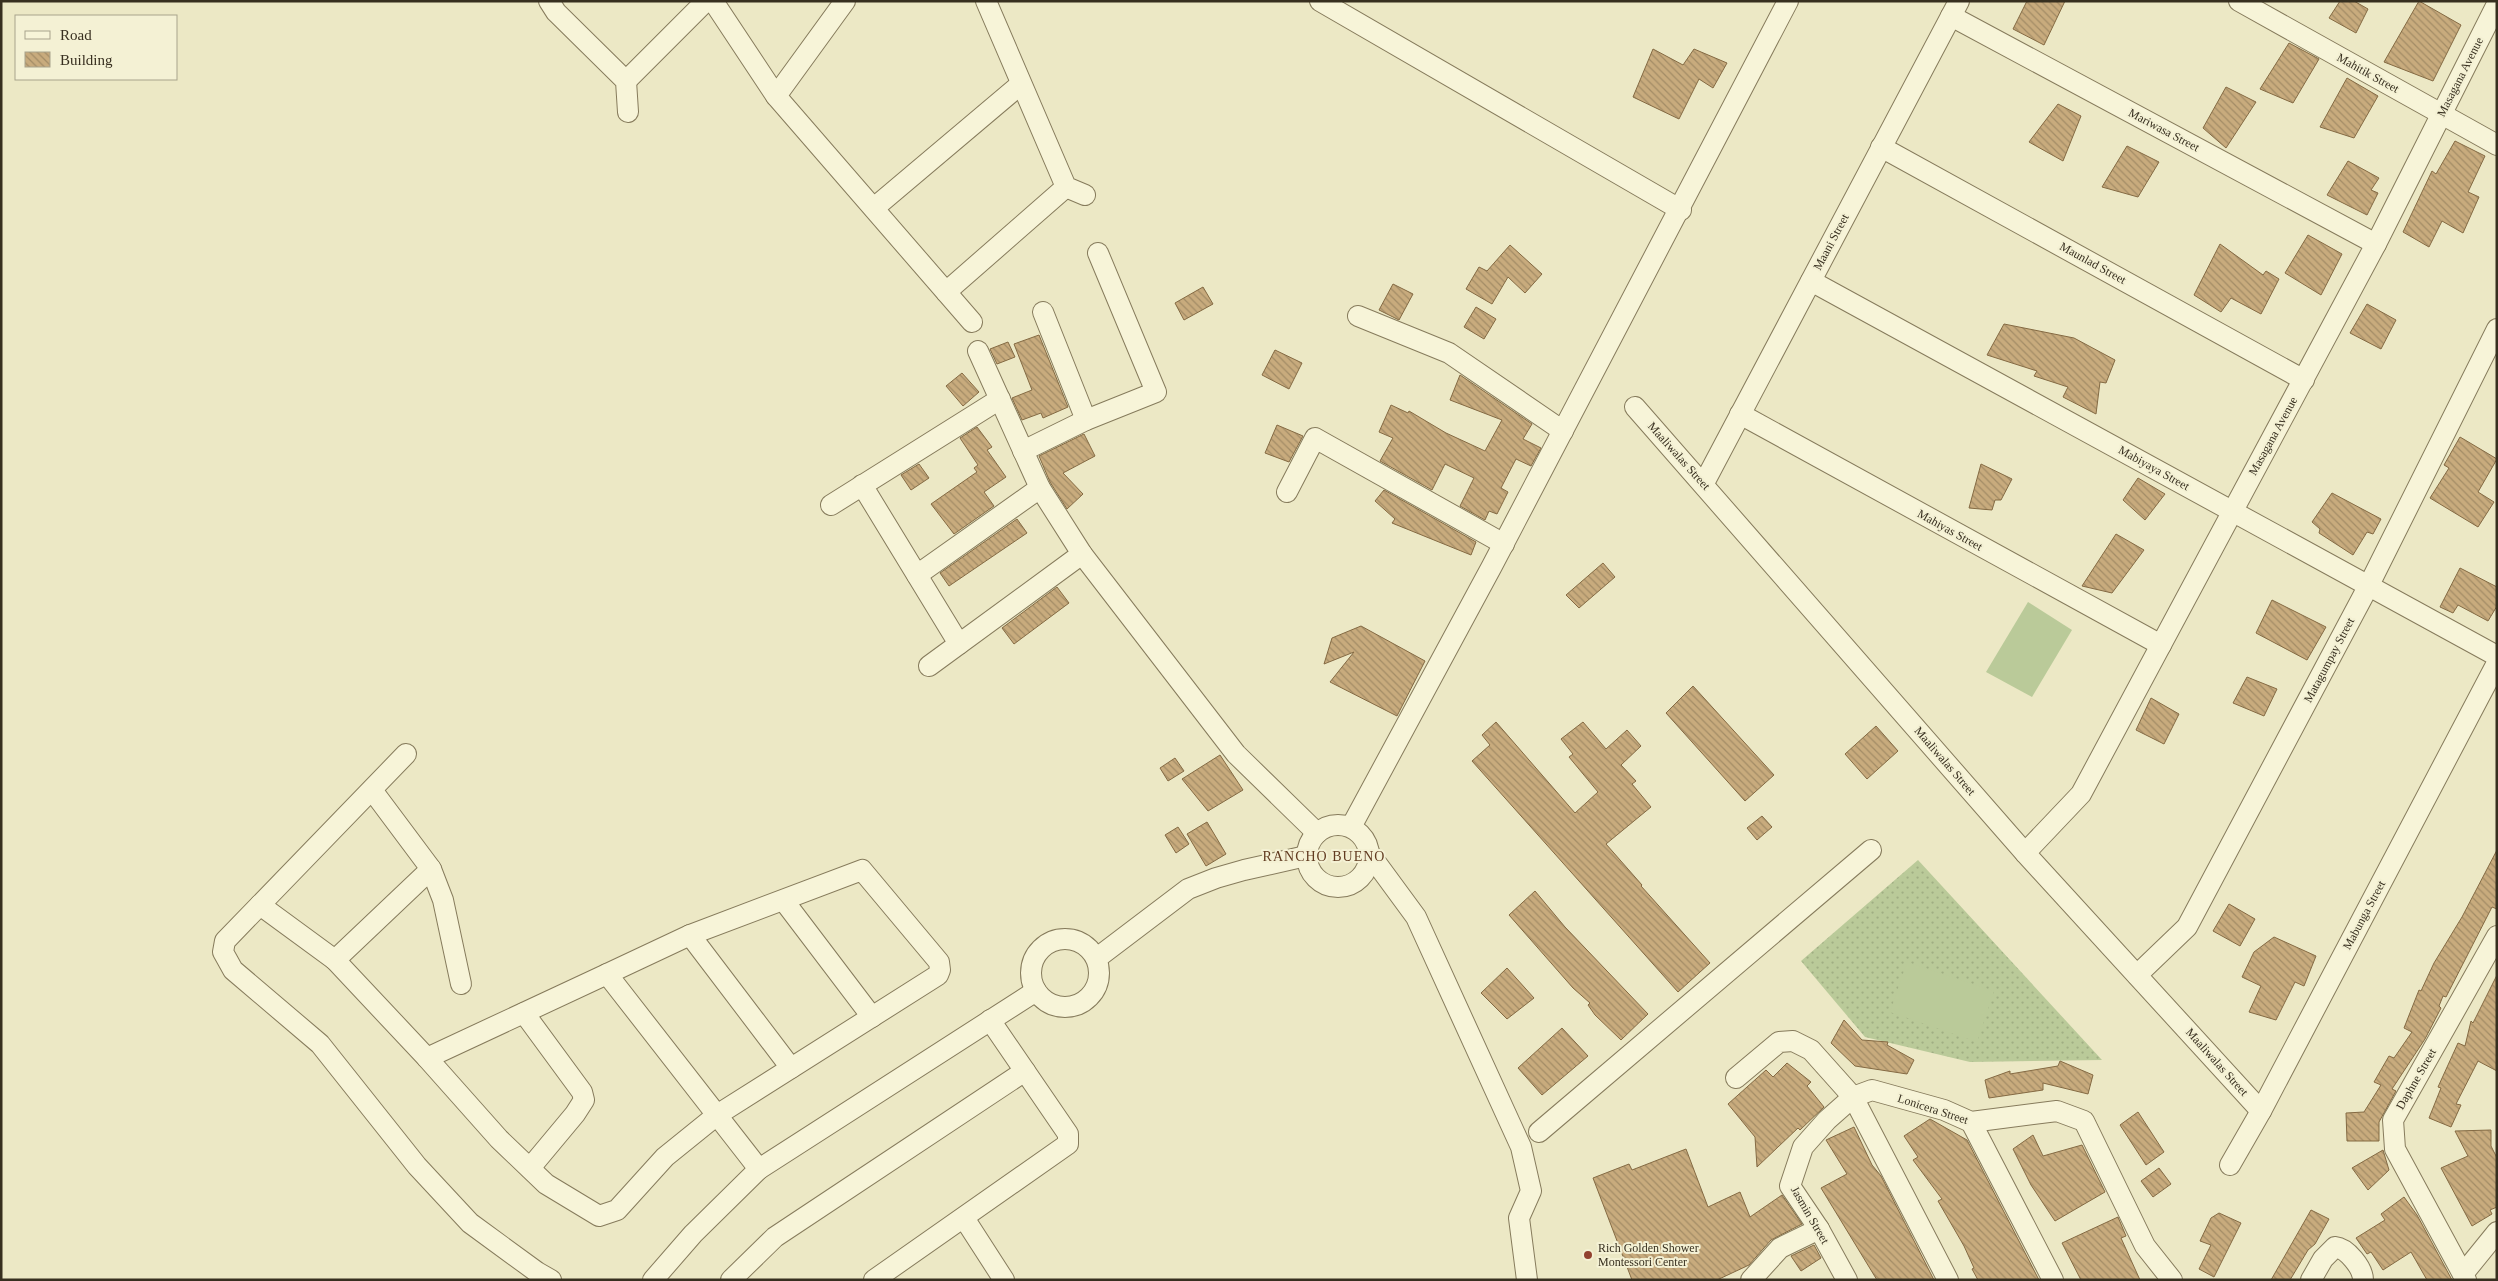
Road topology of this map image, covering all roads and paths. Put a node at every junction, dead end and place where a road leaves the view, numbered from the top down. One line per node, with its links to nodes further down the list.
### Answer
1 (549, 1): 11 (street)
2 (706, 1): 11 (street)
3 (713, 1): 13 (street)
4 (845, 1): 13 (street)
5 (986, 1): 12 (street)
6 (1320, 1): 21 (street)
7 (1788, 1): 21 (street)
8 (2239, 1): 15 (street, Mahitik Street)
9 (2497, 4): 15 (street, Masagana Avenue)
10 (1955, 8): 17 (street, Maani Street); 22 (street, Mariwasa Street)
11 (626, 81): 14 (street)
12 (1021, 84): 18 (street); 20 (street)
13 (776, 96): 20 (street)
14 (628, 112)
15 (2441, 113): 16 (street, Mahitik Street); 22 (street, Masagana Avenue)
16 (2497, 145)
17 (1882, 147): 24 (street, Maani Street); 31 (street, Maunlad Street)
18 (1066, 187): 19 (street); 25 (street)
19 (1085, 195)
20 (874, 208): 25 (street)
21 (1681, 210): 36 (street)
22 (2376, 244): 31 (street, Masagana Avenue)
23 (1098, 253): 35 (street)
24 (1811, 281): 34 (street, Maani Street); 43 (street, Mabiyaya Street)
25 (946, 292): 28 (street)
26 (1043, 312): 35 (street)
27 (1358, 316): 36 (street)
28 (972, 322)
29 (2497, 329): 47 (street, Matagumpay Street)
30 (978, 352): 32 (street)
31 (2304, 380): 43 (street, Masagana Avenue)
32 (1000, 399): 37 (street); 39 (street)
33 (1635, 407): 38 (street, Maaliwalas Street)
34 (1740, 414): 38 (street, Maani Street); 49 (street, Mahiyas Street)
35 (1086, 420): 37 (street)
36 (1563, 431): 44 (street)
37 (1023, 452): 40 (street)
38 (1704, 483): 59 (street, Maaliwalas Street)
39 (862, 486): 42 (street); 46 (street)
40 (1040, 488): 45 (street); 46 (street)
41 (1287, 492): 44 (street)
42 (831, 505)
43 (2232, 511): 47 (street, Mabiyaya Street); 49 (street, Masagana Avenue)
44 (1504, 544): 55 (street)
45 (1082, 554): 48 (street); 56 (street)
46 (918, 575): 48 (street)
47 (2369, 586): 50 (street, Mabiyaya Street); 69 (street, Matagumpay Street)
48 (959, 644): 52 (street)
49 (2161, 645): 59 (street, Masagana Avenue)
50 (2497, 656)
51 (2497, 663): 80 (street, Mabunga Street)
52 (929, 666)
53 (406, 754): 54 (street)
54 (372, 790): 61 (street); 63 (street)
55 (1351, 828): 56 (street); 58 (street)
56 (1317, 833): 60 (street)
57 (1871, 850): 83 (street)
58 (1369, 853): 60 (street); 97 (street)
59 (2025, 853): 69 (street, Maaliwalas Street)
60 (1306, 856): 66 (street)
61 (431, 869): 67 (street); 70 (street)
62 (784, 901): 64 (street); 73 (street); 73 (street)
63 (260, 905): 67 (street); 92 (street)
64 (690, 935): 68 (street); 76 (street)
65 (2497, 936): 91 (street, Daphne Street)
66 (1097, 958): 71 (street); 71 (street)
67 (335, 960): 75 (street)
68 (606, 974): 72 (street); 81 (street)
69 (2137, 975): 80 (street, Maaliwalas Street)
70 (462, 984)
71 (1036, 992): 74 (street)
72 (524, 1013): 75 (street); 86 (street)
73 (872, 1017): 76 (street)
74 (990, 1020): 77 (street); 87 (street)
75 (427, 1058): 86 (street)
76 (791, 1068): 81 (street)
77 (1025, 1071): 88 (street); 94 (street)
78 (1736, 1078): 79 (street)
79 (1853, 1097): 82 (street, Lonicera Street); 84 (street, Lonicera Street); 100 (street)
80 (2261, 1111): 85 (street, Mabunga Street)
81 (717, 1115): 86 (street); 87 (street)
82 (1972, 1122): 101 (street); 102 (street, Lonicera Street)
83 (1539, 1132)
84 (1803, 1147): 89 (street, Jasmin Street)
85 (2230, 1165)
86 (530, 1168)
87 (760, 1169): 93 (street)
88 (964, 1218): 95 (street); 96 (street)
89 (1819, 1228): 98 (street); 99 (street, Jasmin Street)
90 (2497, 1232): 91 (street)
91 (2465, 1277)
92 (551, 1280)
93 (653, 1280)
94 (731, 1280)
95 (874, 1280)
96 (1004, 1280)
97 (1526, 1280)
98 (1750, 1280)
99 (1846, 1280)
100 (1948, 1280)
101 (2053, 1280)
102 (2172, 1280)
103 (2310, 1280): 104 (street)
104 (2362, 1280)

